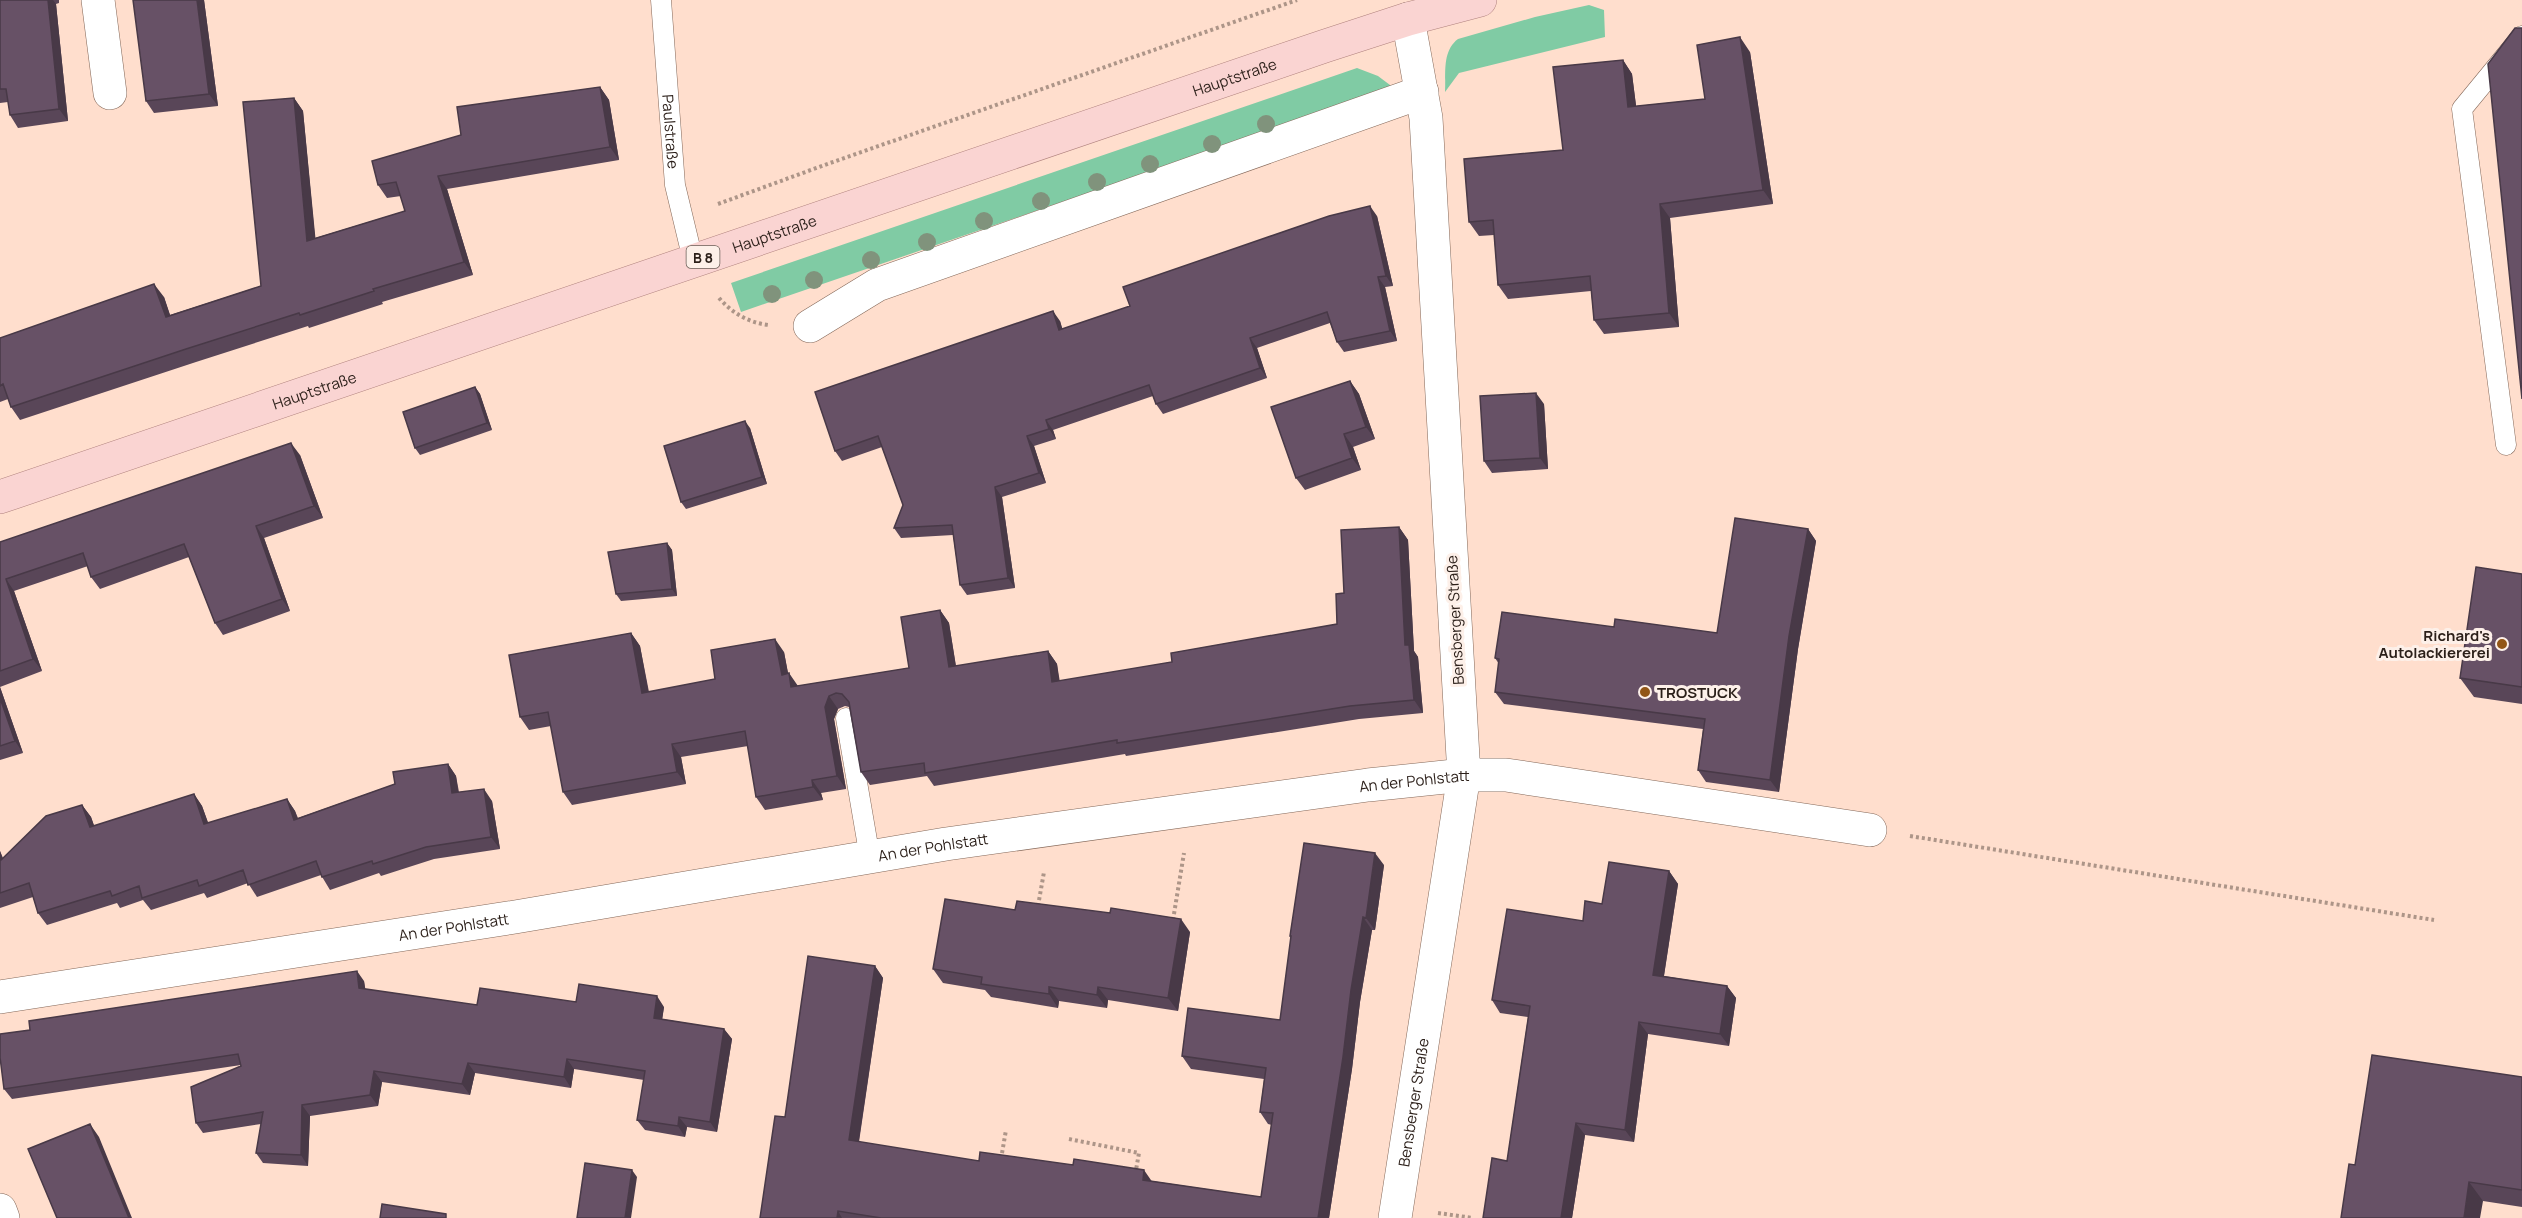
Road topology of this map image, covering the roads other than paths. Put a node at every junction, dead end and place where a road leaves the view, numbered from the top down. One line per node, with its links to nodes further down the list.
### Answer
1 (98, 0): 7 (street)
2 (661, 0): 8 (lane, Paulstraße)
3 (1480, 0): 4 (main road, Hauptstraße / B 8)
4 (1408, 19): 6 (street, Bensberger Straße); 8 (main road, Hauptstraße / B 8)
5 (2522, 36): 10 (lane)
6 (1422, 92): 9 (street); 13 (street, Bensberger Straße)
7 (110, 93)
8 (693, 260): 11 (main road, Hauptstraße / B 8)
9 (810, 326)
10 (2506, 445)
11 (0, 497)
12 (846, 718): 15 (lane)
13 (1464, 775): 14 (street, An der Pohlstatt); 15 (street, An der Pohlstatt); 19 (street, Bensberger Straße)
14 (1870, 830)
15 (870, 858): 16 (street, An der Pohlstatt)
16 (0, 996)
17 (0, 1210): 18 (street)
18 (3, 1218)
19 (1395, 1218)

